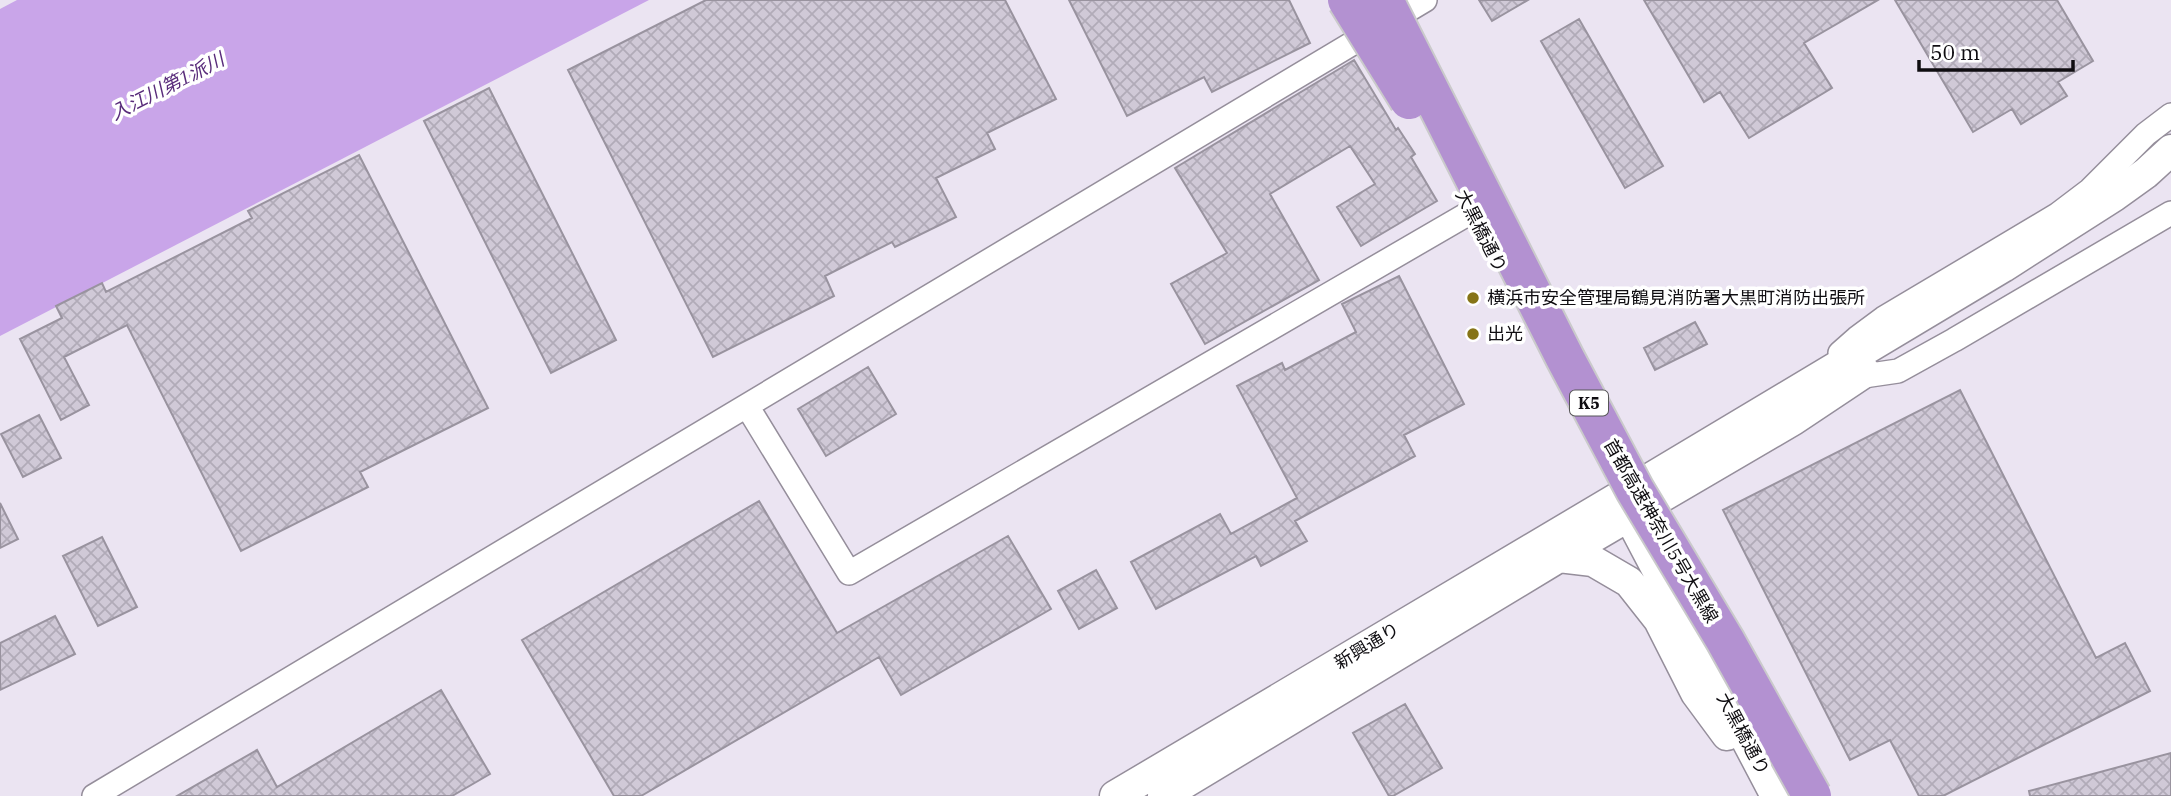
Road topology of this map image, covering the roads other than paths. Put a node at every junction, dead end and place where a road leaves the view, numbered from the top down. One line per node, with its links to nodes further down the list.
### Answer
1 (1347, 0): 13 (highway, bridge)
2 (1362, 0): 3 (street, 大黒橋通り)
3 (1398, 8): 8 (street, 大黒橋通り); 12 (street); 13 (highway, 首都高速神奈川5号大黒線 / K5, bridge); 21 (highway, 首都高速神奈川5号大黒線 / K5)
4 (2171, 115): 11 (street)
5 (2171, 150): 7 (street)
6 (2171, 175): 7 (street)
7 (2119, 205): 10 (street); 11 (street)
8 (1471, 212): 12 (street); 13 (street, 大黒橋通り)
9 (2171, 212): 10 (street)
10 (1857, 377): 13 (street)
11 (1807, 384): 13 (street)
12 (747, 406): 15 (street)
13 (1635, 498): 14 (street, 新興通り); 16 (street, 新興通り); 18 (street, 大黒橋通り); 19 (street, 大黒橋通り); 20 (highway, 首都高速神奈川5号大黒線 / K5, bridge)
14 (1559, 557): 17 (street, 新興通り); 18 (street)
15 (94, 796)
16 (1115, 796)
17 (1163, 796)
18 (1775, 796)
19 (1798, 796)
20 (1812, 796)
21 (1824, 796)

